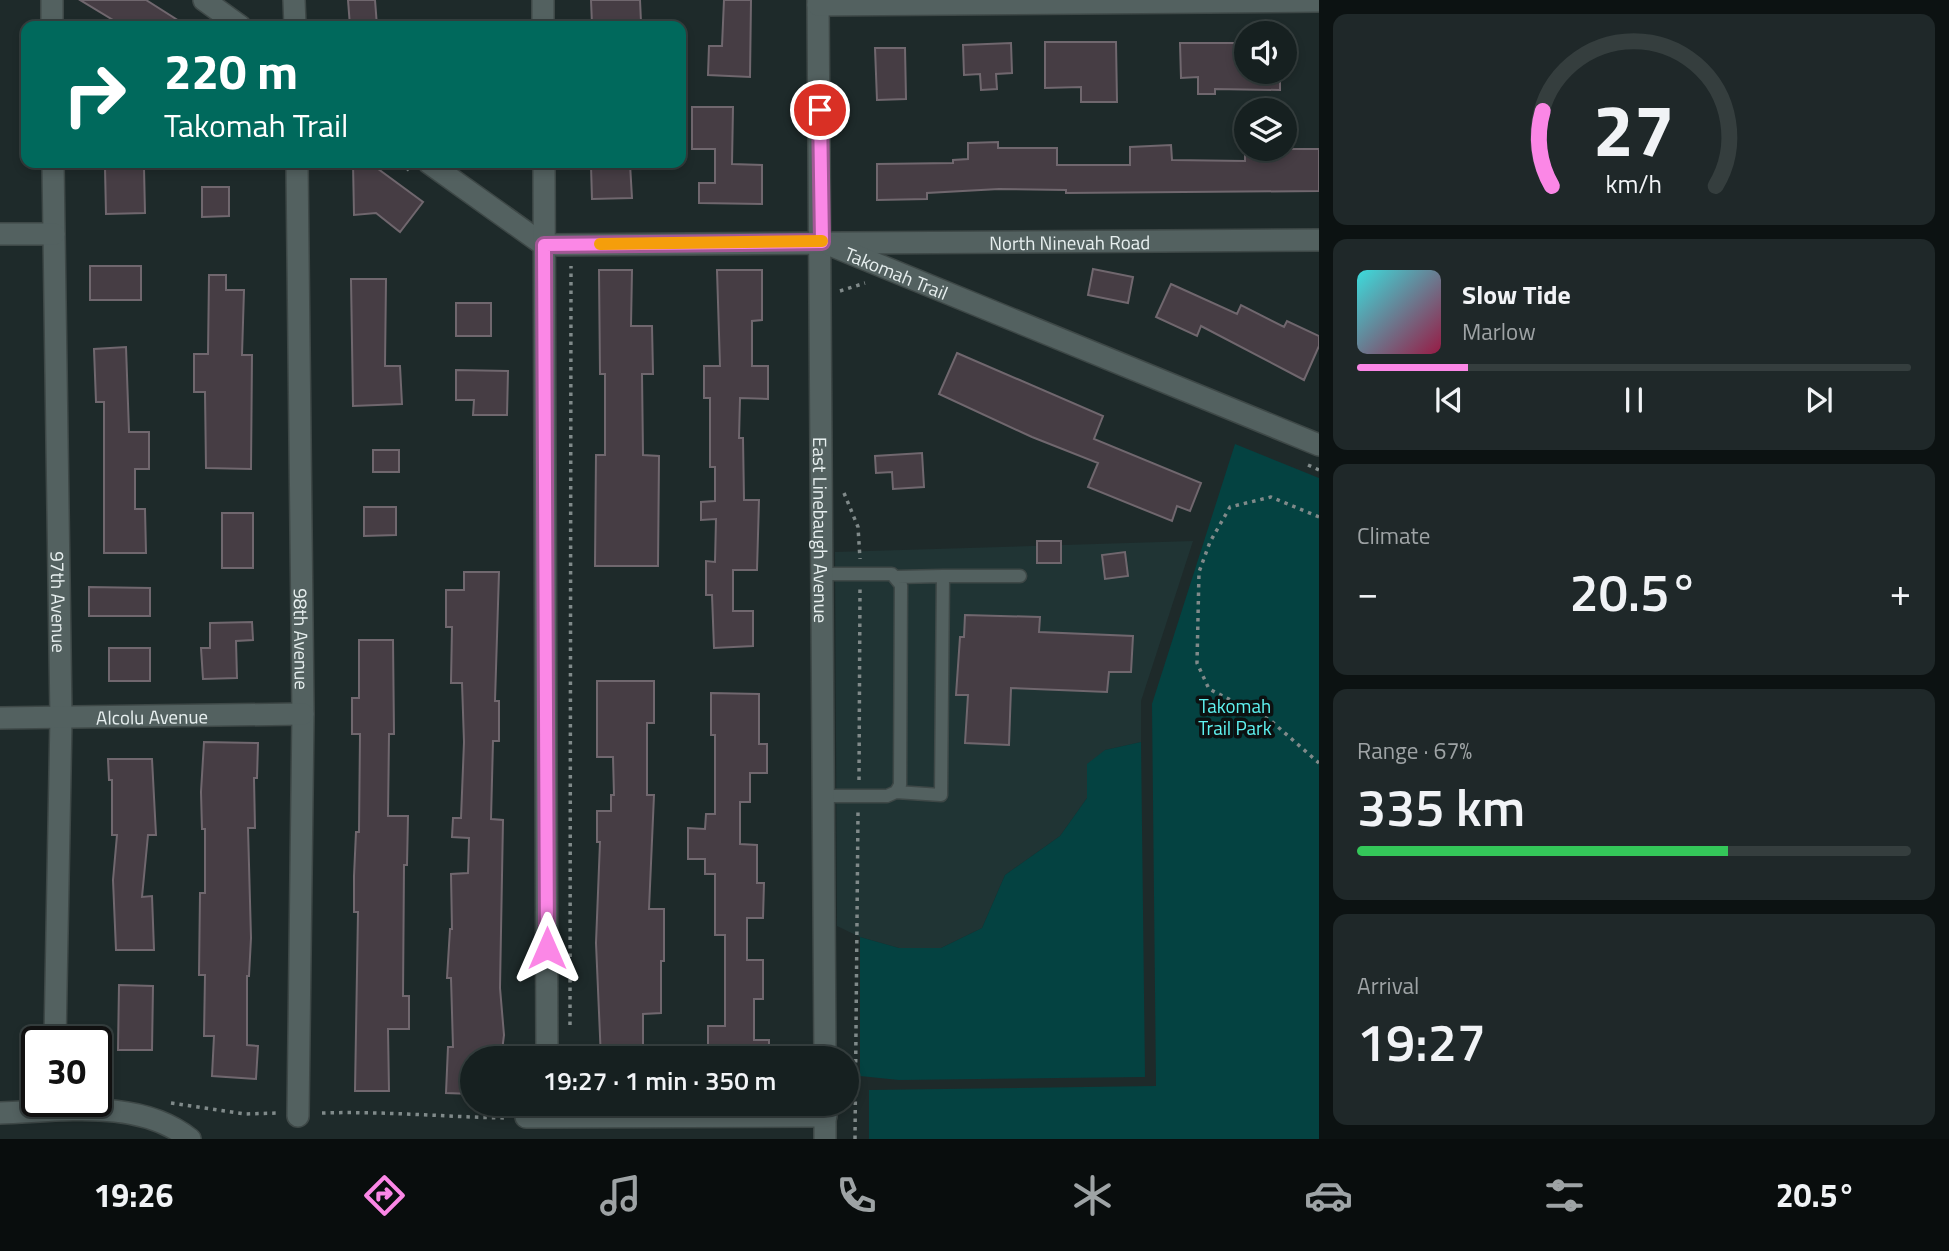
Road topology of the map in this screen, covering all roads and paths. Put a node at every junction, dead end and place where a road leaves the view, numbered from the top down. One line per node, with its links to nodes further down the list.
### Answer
1 (52, 0): 7 (street)
2 (204, 0): 8 (street)
3 (294, 0): 9 (street)
4 (543, 0): 10 (street)
5 (1319, 1): 6 (street)
6 (818, 3): 18 (street, East Linebaugh Avenue)
7 (52, 21)
8 (233, 21)
9 (295, 21)
10 (543, 21)
11 (53, 168): 16 (street, 97th Avenue)
12 (297, 168): 27 (street, 98th Avenue)
13 (422, 168): 19 (street)
14 (544, 168): 19 (street)
15 (0, 234): 16 (street)
16 (54, 234): 29 (street, 97th Avenue)
17 (1319, 240): 18 (street, North Ninevah Road)
18 (822, 242): 19 (street, Takomah Trail); 21 (street, Takomah Trail); 23 (street, East Linebaugh Avenue)
19 (544, 245): 35 (street)
20 (571, 261): 34 (path)
21 (1319, 445)
22 (1319, 517): 30 (path)
23 (823, 574): 26 (lane); 32 (street, East Linebaugh Avenue)
24 (943, 576): 25 (lane); 26 (lane); 31 (lane)
25 (1020, 576)
26 (897, 577): 31 (lane)
27 (303, 714): 29 (street, Alcolu Avenue); 42 (street, 98th Avenue)
28 (0, 718): 29 (street, Alcolu Avenue)
29 (61, 718): 33 (street, 97th Avenue)
30 (1319, 763)
31 (895, 792): 32 (lane)
32 (824, 796): 36 (street, East Linebaugh Avenue)
33 (55, 1026)
34 (570, 1031)
35 (547, 1046)
36 (825, 1046)
37 (168, 1102): 42 (path)
38 (21, 1110): 40 (street)
39 (112, 1110): 45 (street)
40 (0, 1113)
41 (322, 1113): 43 (path)
42 (289, 1114)
43 (526, 1116)
44 (825, 1116): 46 (street)
45 (190, 1139)
46 (825, 1139)

